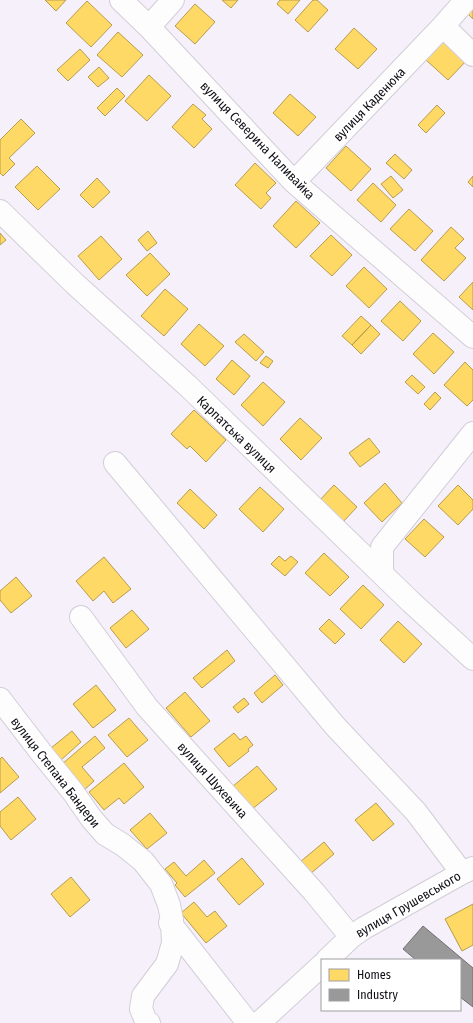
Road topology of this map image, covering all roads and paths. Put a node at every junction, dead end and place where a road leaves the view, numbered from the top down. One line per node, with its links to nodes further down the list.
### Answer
1 (121, 0): 5 (street, вулиця Северина Наливайка)
2 (173, 0): 5 (street)
3 (466, 0): 4 (street, вулиця Каденюка)
4 (443, 26): 6 (street); 7 (street, вулиця Каденюка)
5 (149, 27): 7 (street, вулиця Северина Наливайка)
6 (473, 55)
7 (294, 182): 9 (street, вулиця Северина Наливайка)
8 (0, 211): 12 (street, Карпатська вулиця)
9 (473, 337)
10 (473, 433): 12 (street)
11 (115, 463): 16 (street)
12 (382, 573): 14 (street, Карпатська вулиця)
13 (81, 617): 18 (street, вулиця Шухевича)
14 (473, 659)
15 (0, 699): 17 (street, вулиця Степана Бандери)
16 (467, 870): 18 (street, вулиця Грушевського)
17 (171, 924): 21 (street, вулиця Степана Бандери); 22 (street)
18 (351, 937): 19 (street, вулиця Грушевського)
19 (328, 959)
20 (321, 966): 23 (street)
21 (150, 1023)
22 (248, 1023)
23 (259, 1023)

